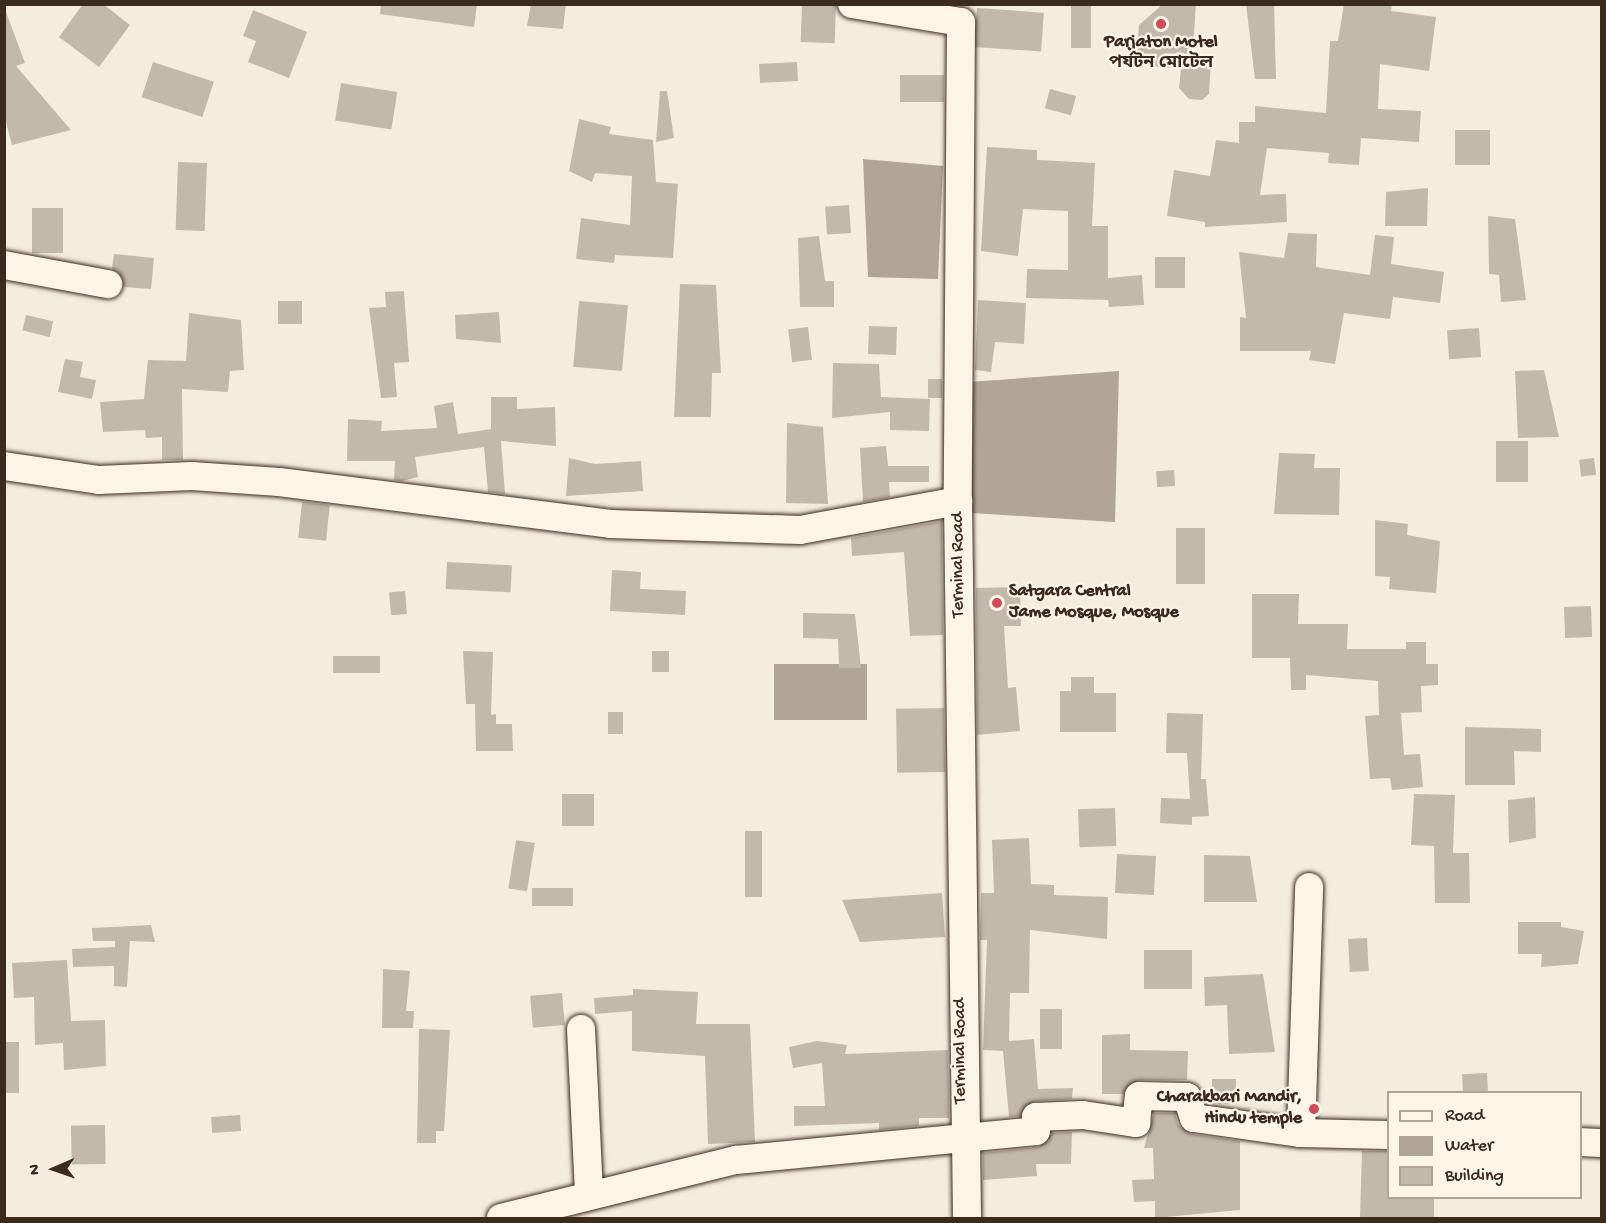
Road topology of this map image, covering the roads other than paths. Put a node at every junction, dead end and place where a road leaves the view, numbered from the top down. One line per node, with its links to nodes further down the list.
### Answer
1 (852, 4): 5 (street, Terminal Road)
2 (4, 265): 3 (street)
3 (108, 284)
4 (4, 466): 5 (street)
5 (958, 501): 10 (street, Terminal Road)
6 (1309, 887): 8 (street)
7 (581, 1029): 13 (street)
8 (1301, 1133): 9 (street); 10 (street)
9 (1387, 1135)
10 (962, 1136): 13 (street); 15 (street, Terminal Road)
11 (1582, 1142): 12 (street)
12 (1602, 1143)
13 (589, 1195): 14 (street)
14 (501, 1218)
15 (967, 1218)

